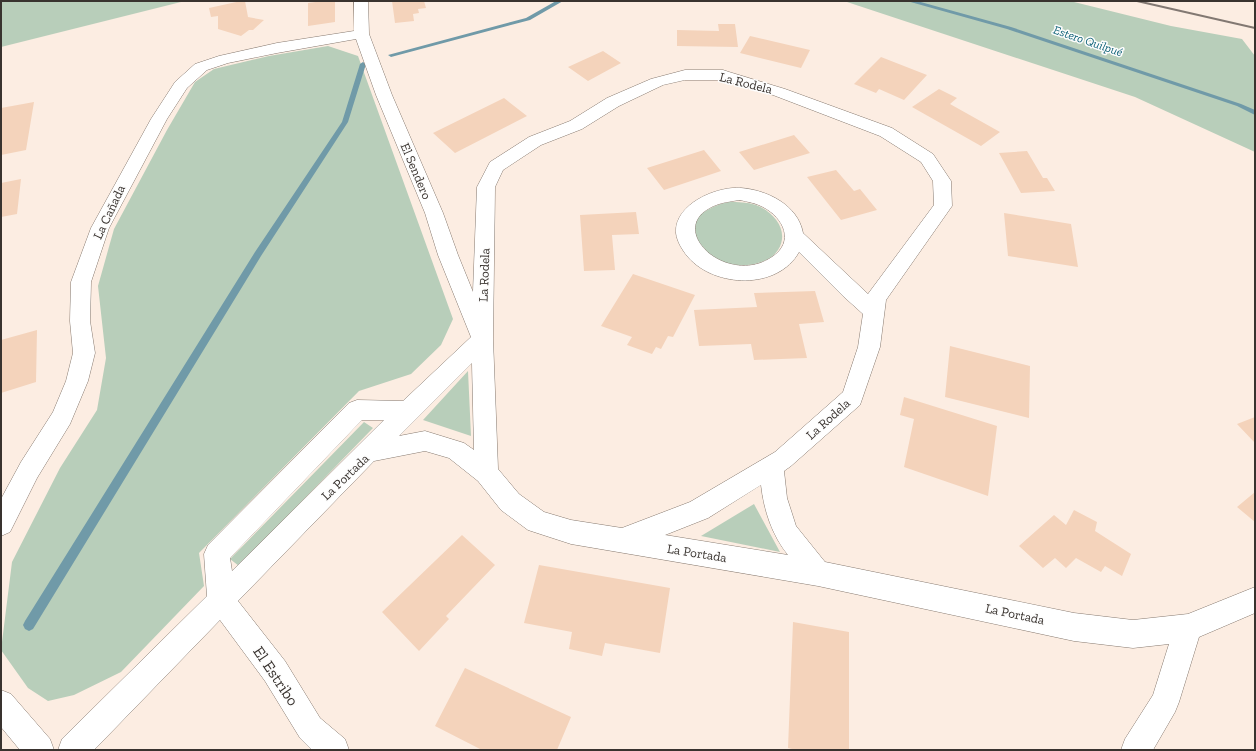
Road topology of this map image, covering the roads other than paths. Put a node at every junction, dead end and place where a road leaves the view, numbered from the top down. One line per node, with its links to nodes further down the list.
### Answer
1 (360, 1): 2 (street, El Sendero)
2 (362, 34): 5 (street, El Sendero); 10 (street, La Cañada)
3 (795, 236): 3 (street); 4 (street)
4 (874, 311): 5 (street, La Rodela); 8 (street, La Rodela)
5 (482, 339): 6 (street); 9 (street, La Rodela)
6 (408, 411): 7 (street); 13 (street)
7 (368, 452): 9 (street, La Portada); 13 (street, La Portada)
8 (771, 466): 11 (street, La Rodela); 12 (street)
9 (486, 473): 11 (street, La Portada)
10 (1, 524)
11 (621, 541): 12 (street, La Portada)
12 (818, 573): 15 (street, La Portada)
13 (221, 600): 18 (street, La Portada); 19 (street, El Estribo)
14 (1255, 600): 15 (street, La Portada)
15 (1188, 628): 20 (street)
16 (1, 704): 17 (street)
17 (40, 750)
18 (73, 750)
19 (334, 750)
20 (1136, 750)

